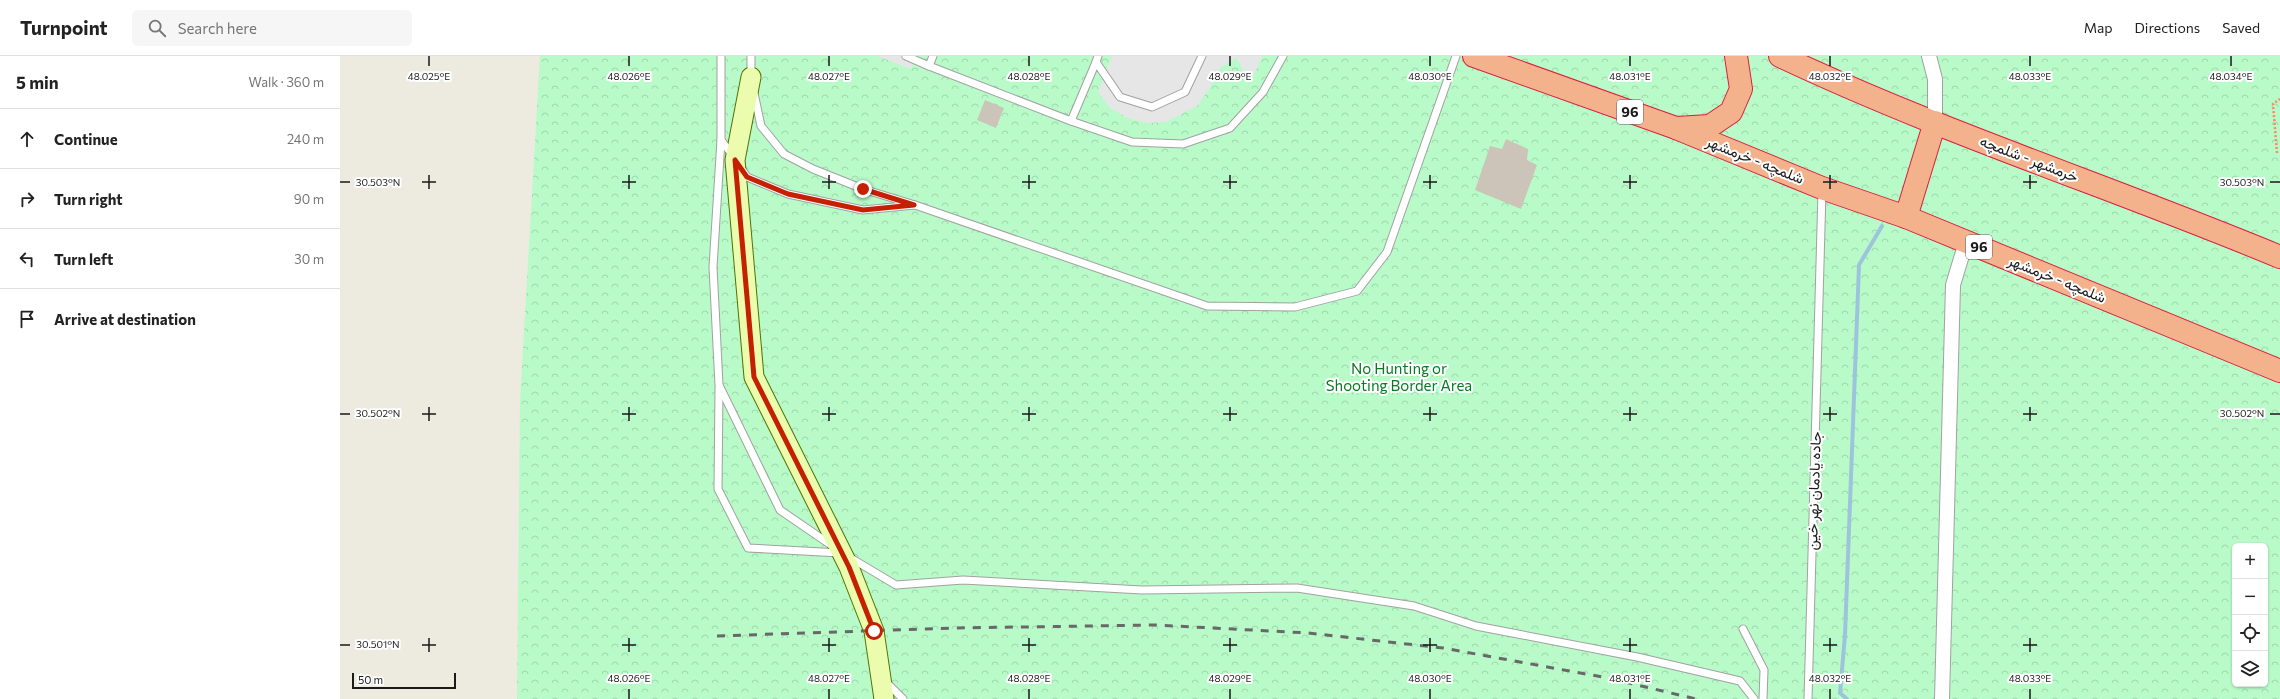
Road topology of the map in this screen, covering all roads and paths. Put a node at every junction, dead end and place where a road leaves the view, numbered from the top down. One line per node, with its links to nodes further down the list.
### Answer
1 (721, 56): 19 (lane)
2 (751, 56): 14 (lane)
3 (906, 56): 13 (lane)
4 (933, 56): 13 (lane)
5 (1202, 56): 12 (lane)
6 (1283, 56): 16 (lane)
7 (1456, 56): 23 (lane)
8 (1474, 56): 18 (highway, 96)
9 (1736, 56): 18 (highway, 96)
10 (1780, 56): 17 (highway, خرمشهر - شلمچه)
11 (1929, 56): 17 (street)
12 (1097, 59): 16 (lane)
13 (929, 66): 16 (lane)
14 (751, 77): 21 (main road); 23 (lane)
15 (2280, 98): 20 (path)
16 (1072, 121)
17 (1935, 122): 24 (highway); 26 (highway, خرمشهر - شلمچه)
18 (1676, 128): 22 (highway, شلمچه - خرمشهر / 96)
19 (721, 140): 21 (lane); 28 (lane)
20 (2278, 154)
21 (735, 160): 23 (lane); 29 (main road)
22 (1822, 188): 24 (highway, شلمچه - خرمشهر / 96); 36 (lane, جاده یادمان نهر خین)
23 (914, 205)
24 (1906, 218): 25 (highway, شلمچه - خرمشهر / 96)
25 (1966, 242): 27 (highway, شلمچه - خرمشهر / 96); 37 (street)
26 (2280, 257)
27 (2280, 371)
28 (719, 385): 29 (lane); 29 (lane)
29 (842, 553): 31 (main road); 34 (lane)
30 (1743, 629): 35 (lane)
31 (881, 678): 32 (main road); 33 (lane)
32 (884, 699)
33 (903, 699)
34 (1754, 699)
35 (1763, 699)
36 (1808, 699)
37 (1942, 699)

